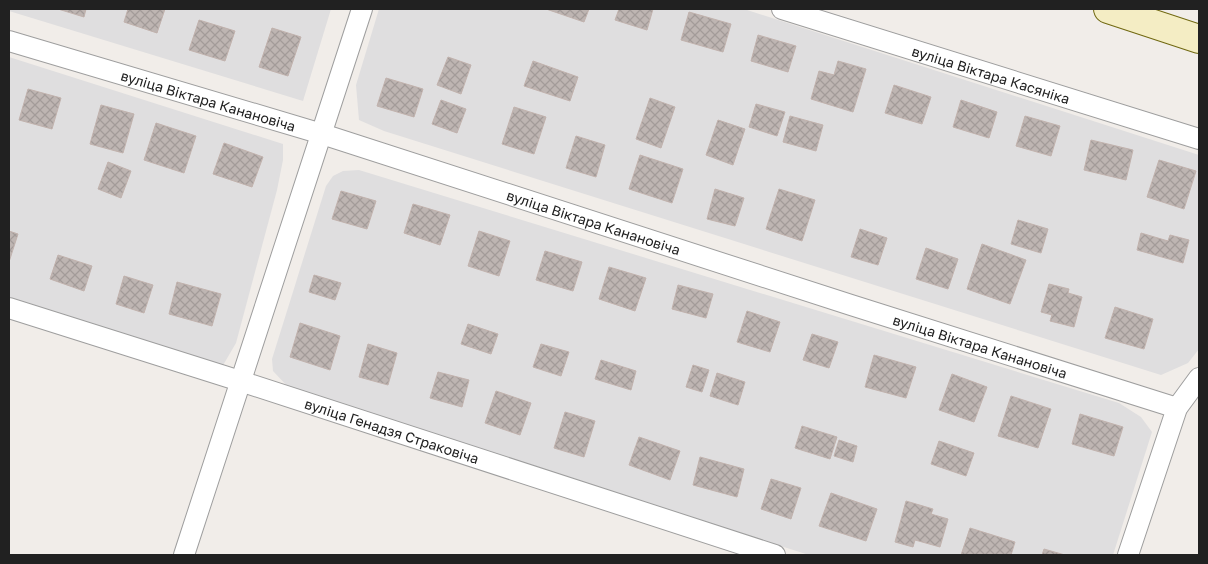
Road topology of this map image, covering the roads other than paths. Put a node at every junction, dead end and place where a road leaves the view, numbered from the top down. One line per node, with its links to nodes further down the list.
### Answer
1 (362, 9): 6 (street)
2 (782, 9): 7 (street, вуліца Віктара Касяніка)
3 (1108, 9): 4 (street)
4 (1199, 39)
5 (9, 42): 6 (street, вуліца Віктара Канановіча)
6 (322, 134): 10 (street); 11 (street, вуліца Віктара Канановіча)
7 (1199, 139)
8 (9, 308): 10 (street, вуліца Генадзя Страковіча)
9 (1199, 378): 11 (street)
10 (240, 381): 12 (street); 13 (street, вуліца Генадзя Страковіча)
11 (1177, 408): 14 (street)
12 (184, 555)
13 (775, 555)
14 (1128, 555)

